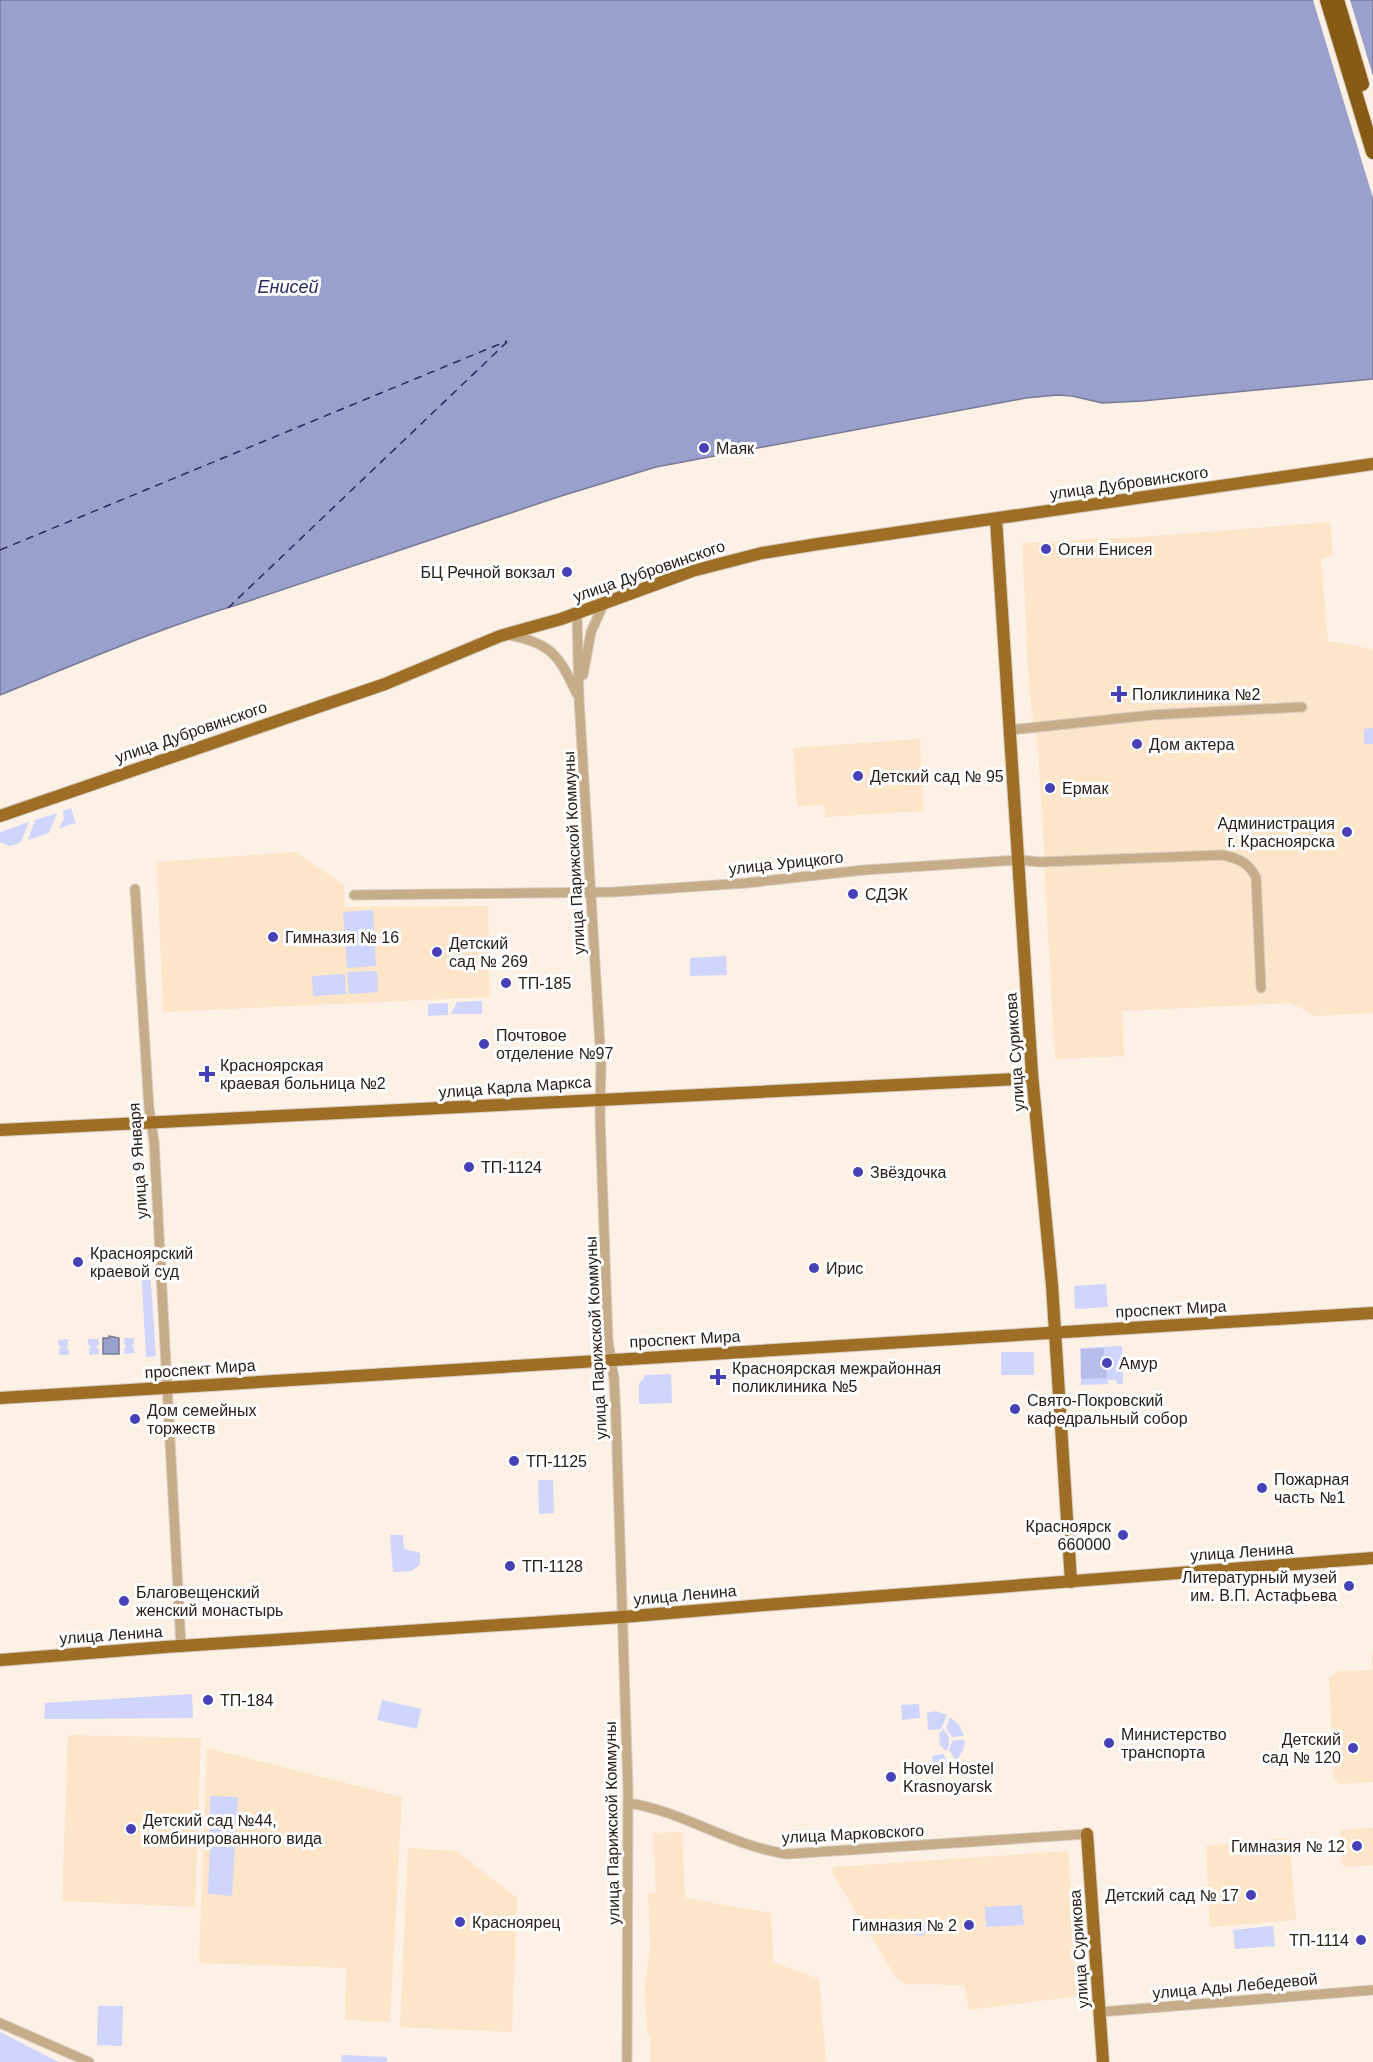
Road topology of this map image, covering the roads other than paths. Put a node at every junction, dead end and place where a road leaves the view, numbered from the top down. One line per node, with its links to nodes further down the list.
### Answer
1 (1327, 0): 4 (highway)
2 (1337, 0): 3 (highway)
3 (1373, 120)
4 (1373, 152)
5 (1373, 464): 6 (main road, улица Дубровинского)
6 (996, 519): 7 (main road, улица Дубровинского); 12 (main road, улица Сурикова)
7 (604, 603): 8 (main road, улица Дубровинского); 10 (street)
8 (577, 613): 9 (main road, улица Дубровинского); 10 (street, улица Парижской Коммуны)
9 (505, 635): 10 (street); 13 (main road, улица Дубровинского)
10 (579, 699): 16 (street, улица Парижской Коммуны)
11 (1302, 707): 12 (street)
12 (1010, 730): 14 (main road, улица Сурикова)
13 (0, 816)
14 (1019, 860): 16 (street, улица Урицкого); 18 (street, улица Урицкого); 19 (main road, улица Сурикова)
15 (135, 889): 21 (street, улица 9 Января)
16 (591, 893): 17 (street, улица Урицкого); 20 (street, улица Парижской Коммуны)
17 (354, 895)
18 (1261, 988)
19 (1032, 1074): 20 (main road, улица Карла Маркса); 24 (main road, улица Сурикова)
20 (600, 1098): 21 (main road, улица Карла Маркса); 25 (street, улица Парижской Коммуны)
21 (152, 1122): 22 (main road, улица Карла Маркса); 26 (street, улица 9 Января)
22 (0, 1130)
23 (1373, 1313): 24 (main road, проспект Мира)
24 (1055, 1332): 25 (main road, проспект Мира); 29 (main road, улица Сурикова)
25 (610, 1359): 26 (main road, проспект Мира); 30 (street, улица Парижской Коммуны)
26 (166, 1388): 27 (main road, проспект Мира); 31 (street, улица 9 Января)
27 (0, 1398)
28 (1373, 1558): 29 (main road, улица Ленина)
29 (1071, 1582): 30 (main road, улица Ленина)
30 (622, 1617): 31 (main road, улица Ленина); 33 (street, улица Парижской Коммуны)
31 (181, 1646): 32 (main road, улица Ленина)
32 (0, 1660)
33 (628, 1803): 34 (street, улица Марковского); 39 (street, улица Парижской Коммуны)
34 (1087, 1834): 36 (main road, улица Сурикова)
35 (1373, 1990): 36 (street, улица Ады Лебедевой)
36 (1100, 2012): 40 (main road, улица Сурикова)
37 (0, 2023): 38 (street)
38 (90, 2062)
39 (627, 2062)
40 (1103, 2062)

